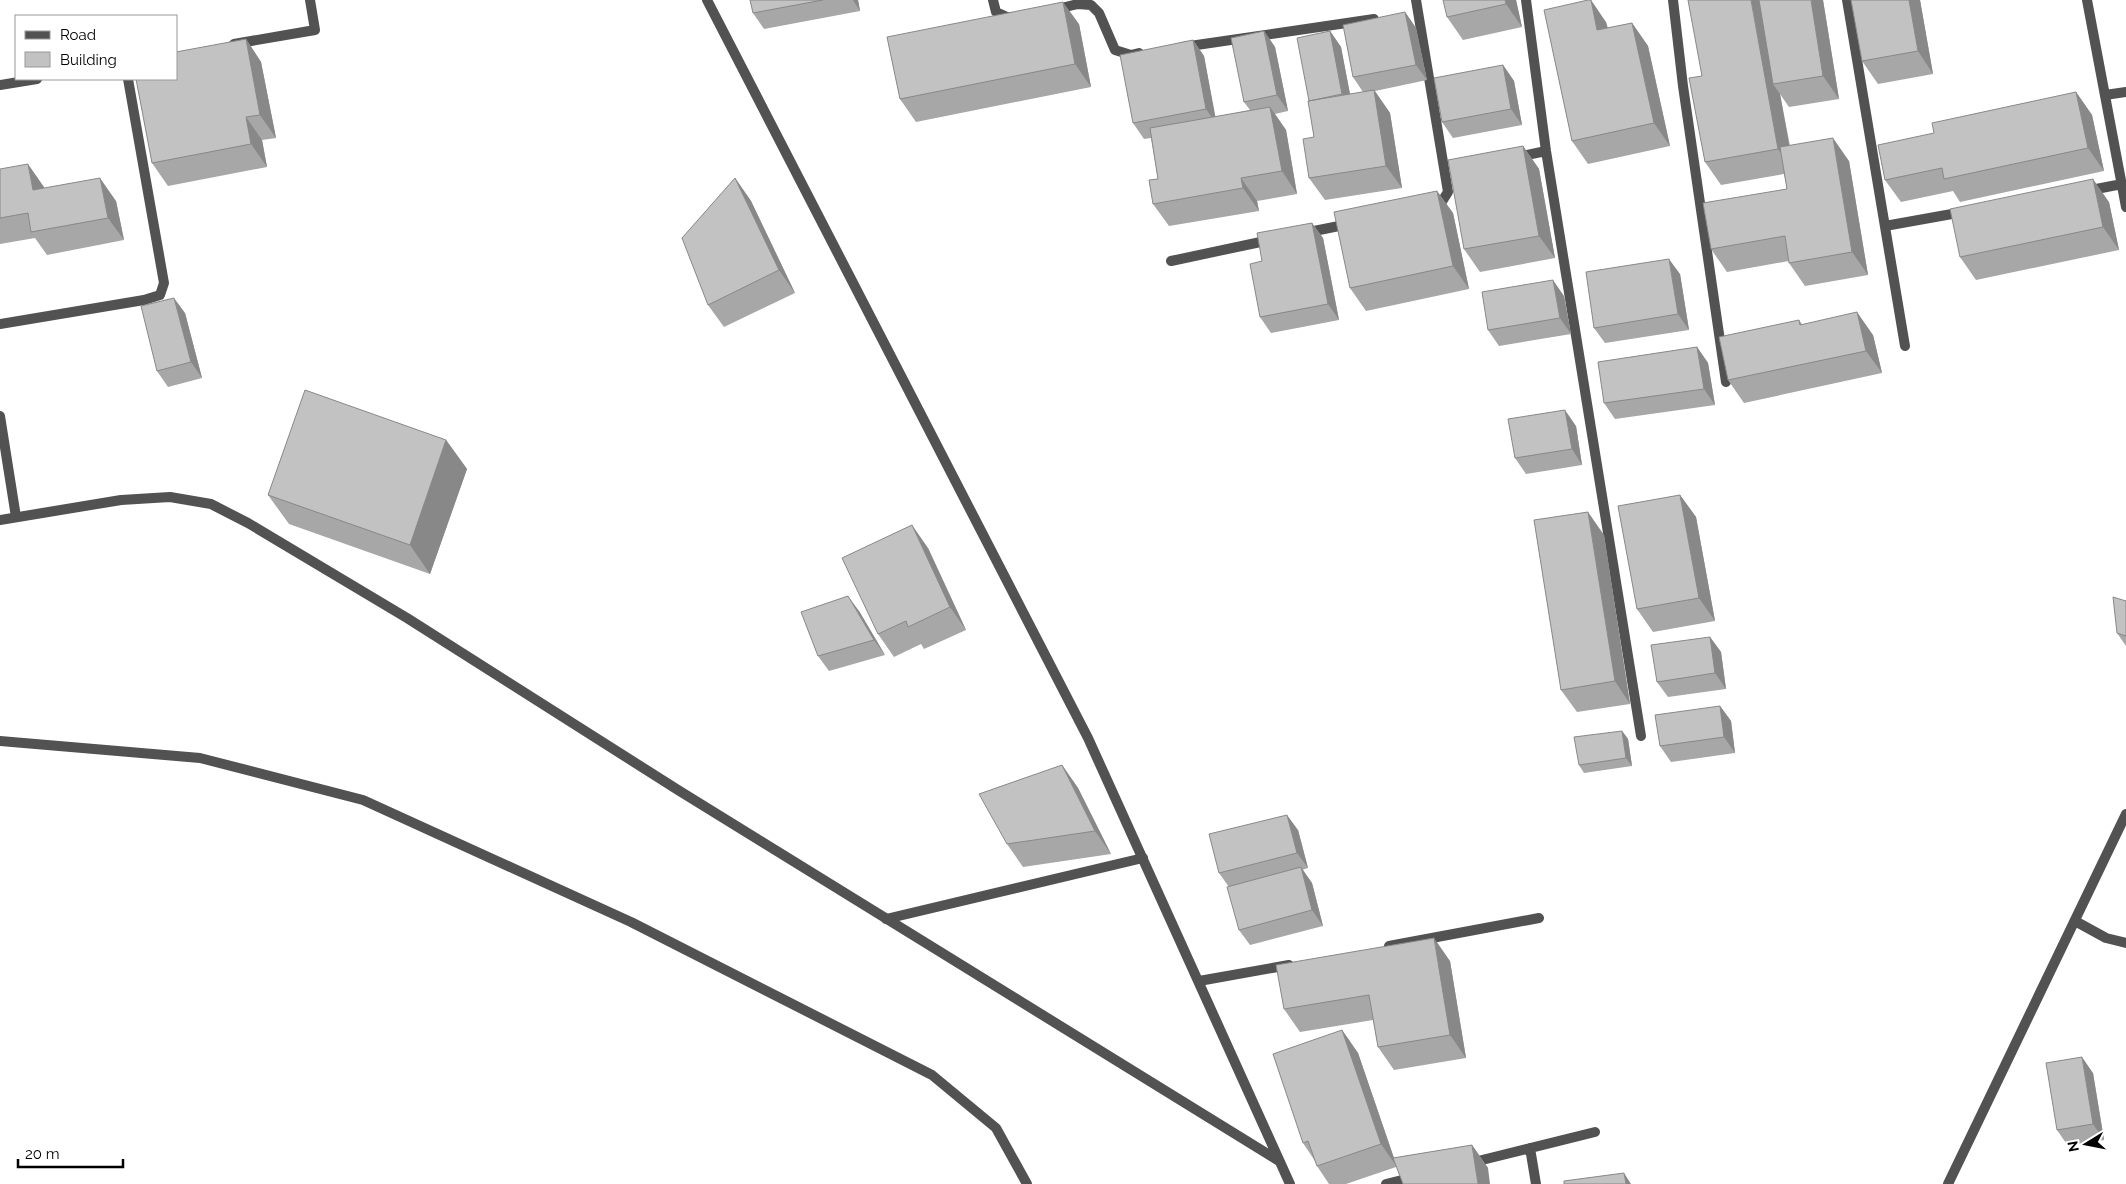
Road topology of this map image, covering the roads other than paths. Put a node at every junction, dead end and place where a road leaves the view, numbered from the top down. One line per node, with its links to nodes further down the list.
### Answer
1 (310, 0): 12 (street)
2 (707, 0): 41 (street)
3 (993, 0): 10 (street)
4 (1416, 0): 25 (street)
5 (1526, 0): 20 (street)
6 (1673, 0): 34 (street)
7 (1846, 0): 28 (street)
8 (2087, 0): 19 (street)
9 (1043, 12): 14 (street)
10 (1026, 15)
11 (1380, 18): 13 (street)
12 (222, 46)
13 (1169, 49)
14 (1150, 52)
15 (31, 80): 17 (street)
16 (128, 80): 32 (street)
17 (0, 85)
18 (2126, 92): 19 (street)
19 (2105, 94): 22 (street)
20 (1546, 151): 21 (street); 38 (street)
21 (1509, 158)
22 (2122, 184): 23 (street); 24 (street)
23 (2074, 193)
24 (2126, 207)
25 (1420, 210)
26 (1970, 211): 28 (street)
27 (1362, 222): 29 (street)
28 (1885, 226): 33 (street)
29 (1295, 235)
30 (1276, 239): 31 (street)
31 (1171, 261)
32 (0, 324)
33 (1906, 346)
34 (1726, 382)
35 (0, 416): 36 (street)
36 (16, 518): 37 (street); 43 (street)
37 (0, 520)
38 (1641, 736)
39 (0, 741): 54 (street)
40 (2126, 814): 44 (street)
41 (1143, 858): 43 (street); 48 (street)
42 (1539, 918): 46 (street)
43 (886, 919): 51 (street)
44 (2075, 921): 45 (street); 58 (street)
45 (2126, 944)
46 (1374, 949)
47 (1296, 964): 48 (street)
48 (1199, 982): 51 (street)
49 (1595, 1132): 50 (street)
50 (1530, 1148): 52 (street); 57 (street)
51 (1279, 1161): 55 (street)
52 (1463, 1165)
53 (1425, 1174): 56 (street)
54 (1027, 1184)
55 (1290, 1184)
56 (1386, 1184)
57 (1536, 1184)
58 (1948, 1184)

